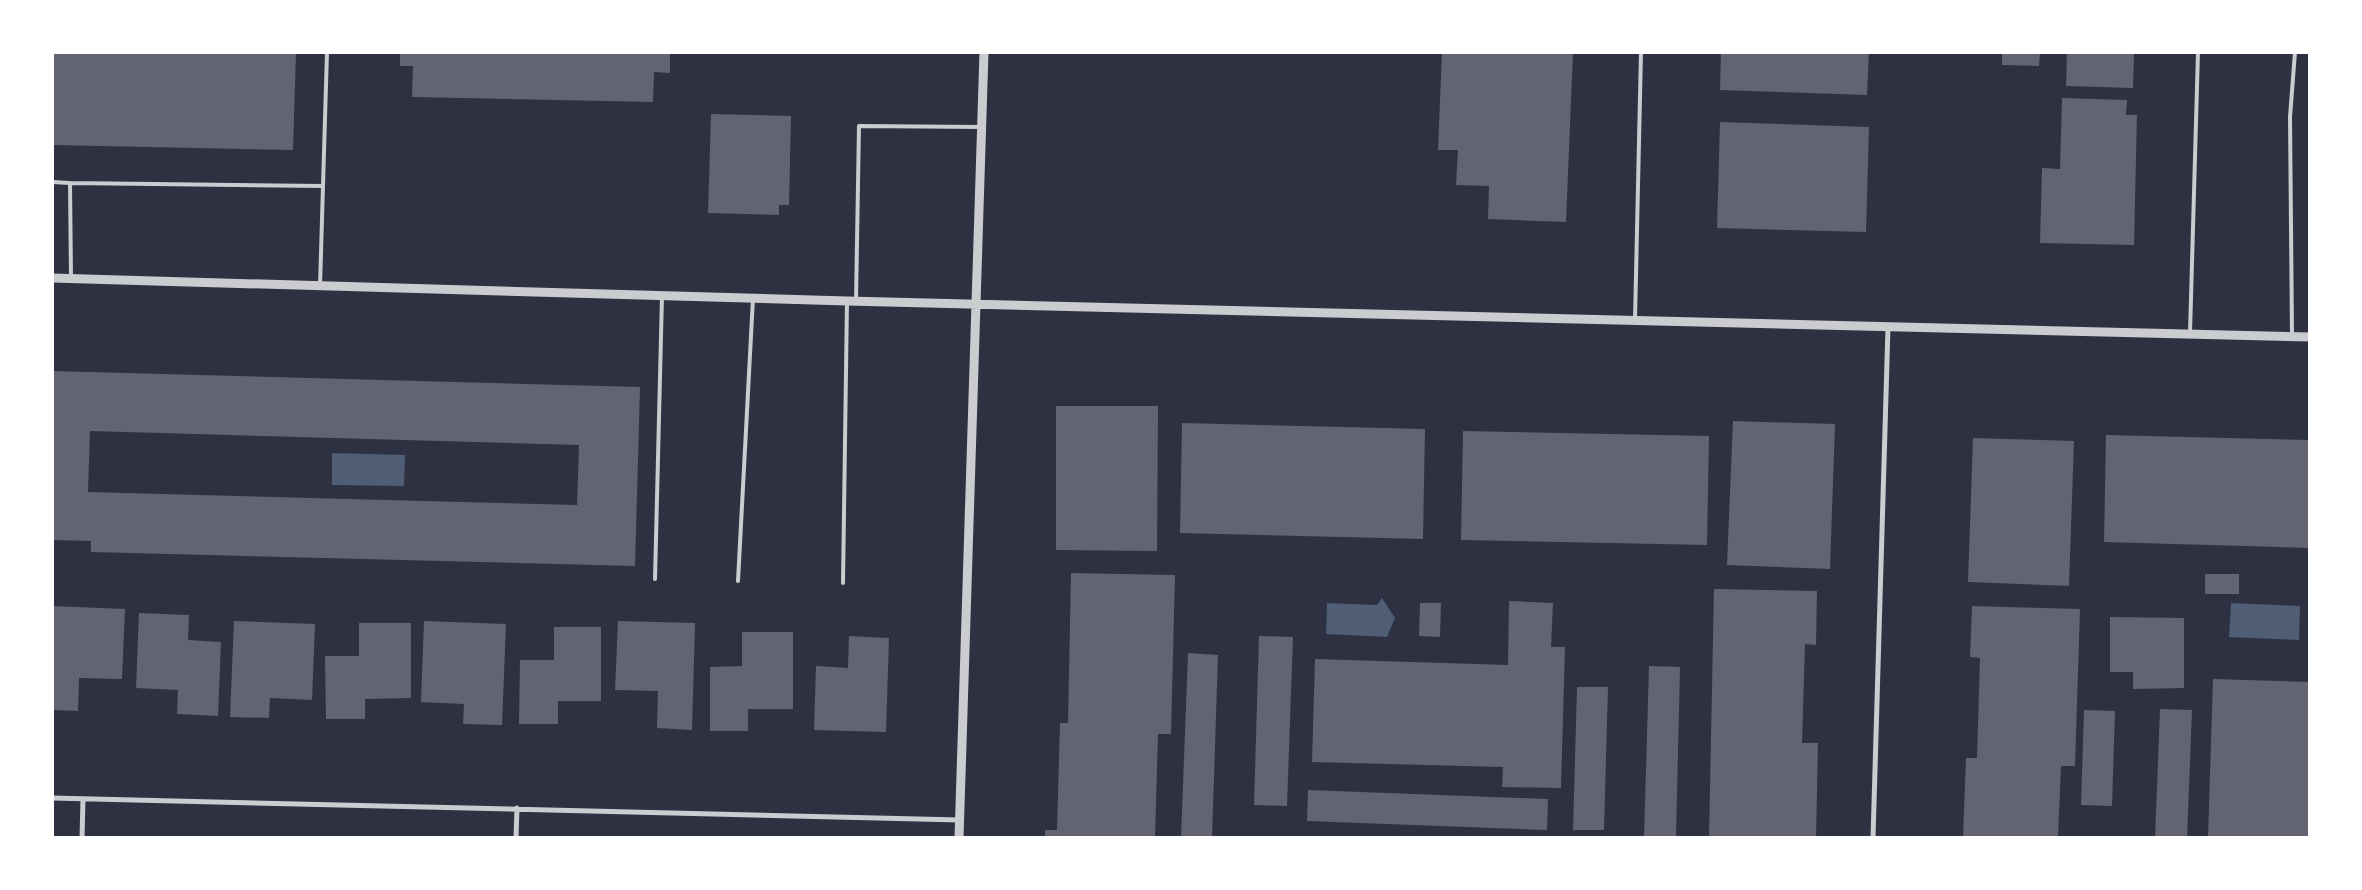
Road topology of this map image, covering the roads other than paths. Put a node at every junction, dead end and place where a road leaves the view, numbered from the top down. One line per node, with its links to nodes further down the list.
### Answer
1 (327, 52): 9 (lane)
2 (984, 52): 6 (street)
3 (1640, 52): 17 (lane)
4 (2198, 52): 19 (lane)
5 (2295, 52): 20 (lane)
6 (982, 127): 15 (lane); 16 (street)
7 (52, 182): 8 (lane)
8 (70, 183): 9 (lane); 11 (lane)
9 (323, 186): 12 (lane)
10 (52, 278): 11 (street)
11 (71, 278): 12 (street)
12 (320, 286): 13 (street)
13 (662, 296): 14 (street); 22 (lane)
14 (753, 298): 15 (street); 23 (lane)
15 (852, 301): 16 (street); 24 (lane)
16 (976, 304): 17 (street); 28 (street)
17 (1635, 320): 18 (street)
18 (1888, 326): 19 (street); 32 (street)
19 (2190, 334): 20 (street)
20 (2292, 337): 21 (street)
21 (2310, 337)
22 (654, 579)
23 (738, 581)
24 (843, 583)
25 (52, 798): 26 (street)
26 (84, 799): 27 (street); 29 (street)
27 (517, 808): 28 (street); 30 (street)
28 (960, 820): 31 (street)
29 (82, 838)
30 (516, 838)
31 (959, 838)
32 (1873, 838)

